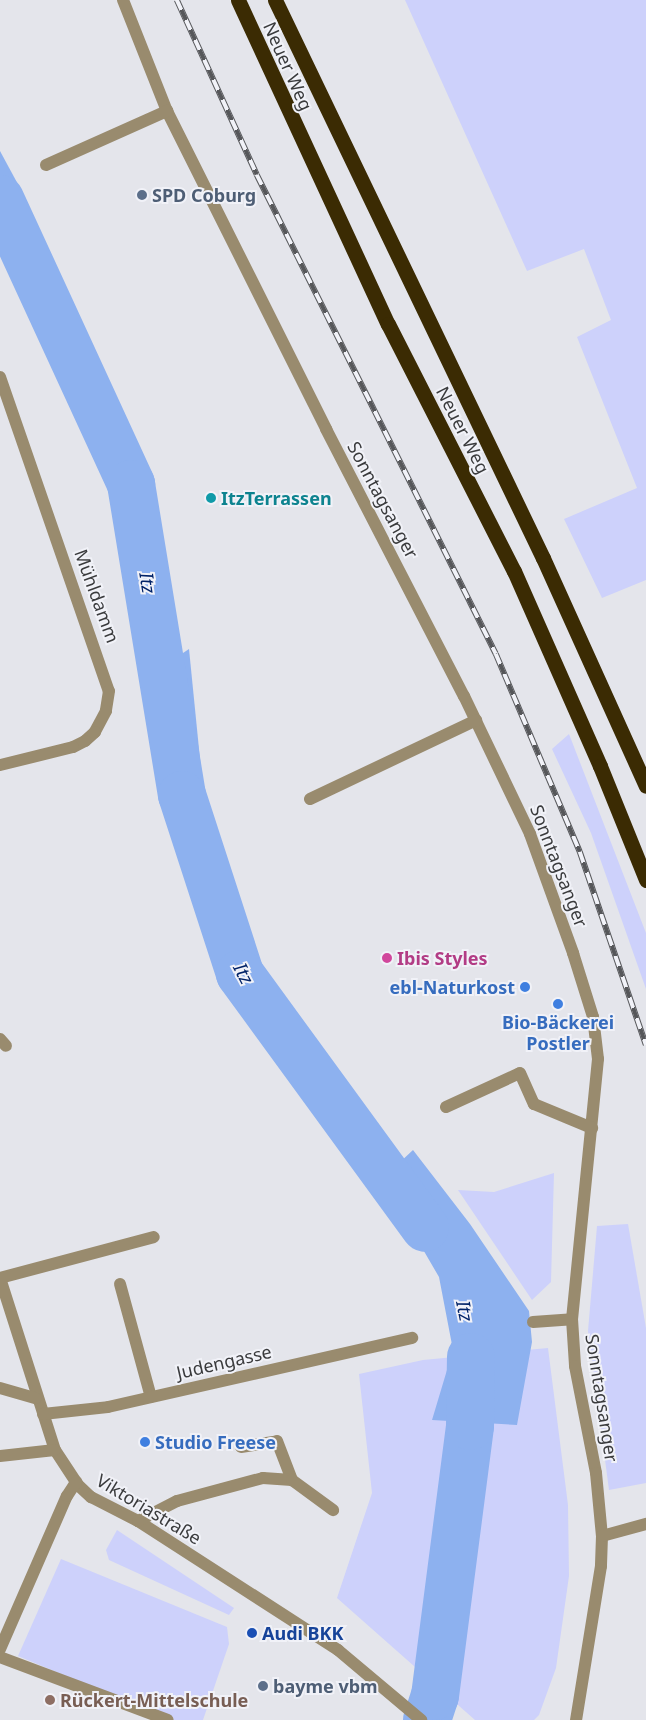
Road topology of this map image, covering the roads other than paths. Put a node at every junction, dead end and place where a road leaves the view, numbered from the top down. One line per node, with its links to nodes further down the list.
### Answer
1 (123, 0): 4 (street, Sonntagsanger)
2 (238, 0): 11 (highway, Neuer Weg)
3 (275, 0): 9 (highway, Neuer Weg)
4 (167, 111): 5 (street); 7 (street, Sonntagsanger)
5 (46, 165)
6 (0, 377): 8 (street, Mühldamm)
7 (476, 720): 10 (street); 13 (street, Sonntagsanger)
8 (0, 765)
9 (646, 786)
10 (310, 799)
11 (646, 880)
12 (446, 1107): 13 (street)
13 (592, 1128): 17 (street, Sonntagsanger)
14 (154, 1237): 15 (street)
15 (0, 1278): 22 (street, Viktoriastraße)
16 (120, 1284): 21 (street)
17 (572, 1319): 18 (street); 32 (street, Sonntagsanger)
18 (533, 1322)
19 (412, 1338): 21 (street, Judengasse)
20 (0, 1388): 22 (street)
21 (151, 1397): 23 (street, Judengasse)
22 (36, 1398): 23 (street, Viktoriastraße)
23 (42, 1414): 25 (street, Viktoriastraße)
24 (241, 1447): 27 (street)
25 (55, 1450): 26 (street); 28 (street, Viktoriastraße)
26 (0, 1456)
27 (292, 1480): 29 (street); 30 (street)
28 (76, 1482): 30 (street, Viktoriastraße); 33 (street)
29 (333, 1510)
30 (138, 1521): 37 (street, Viktoriastraße)
31 (646, 1524): 32 (street)
32 (602, 1536): 35 (street, Sonntagsanger)
33 (0, 1649)
34 (0, 1657): 36 (street)
35 (576, 1714): 38 (street, Sonntagsanger)
36 (168, 1720)
37 (421, 1720)
38 (569, 1720)

